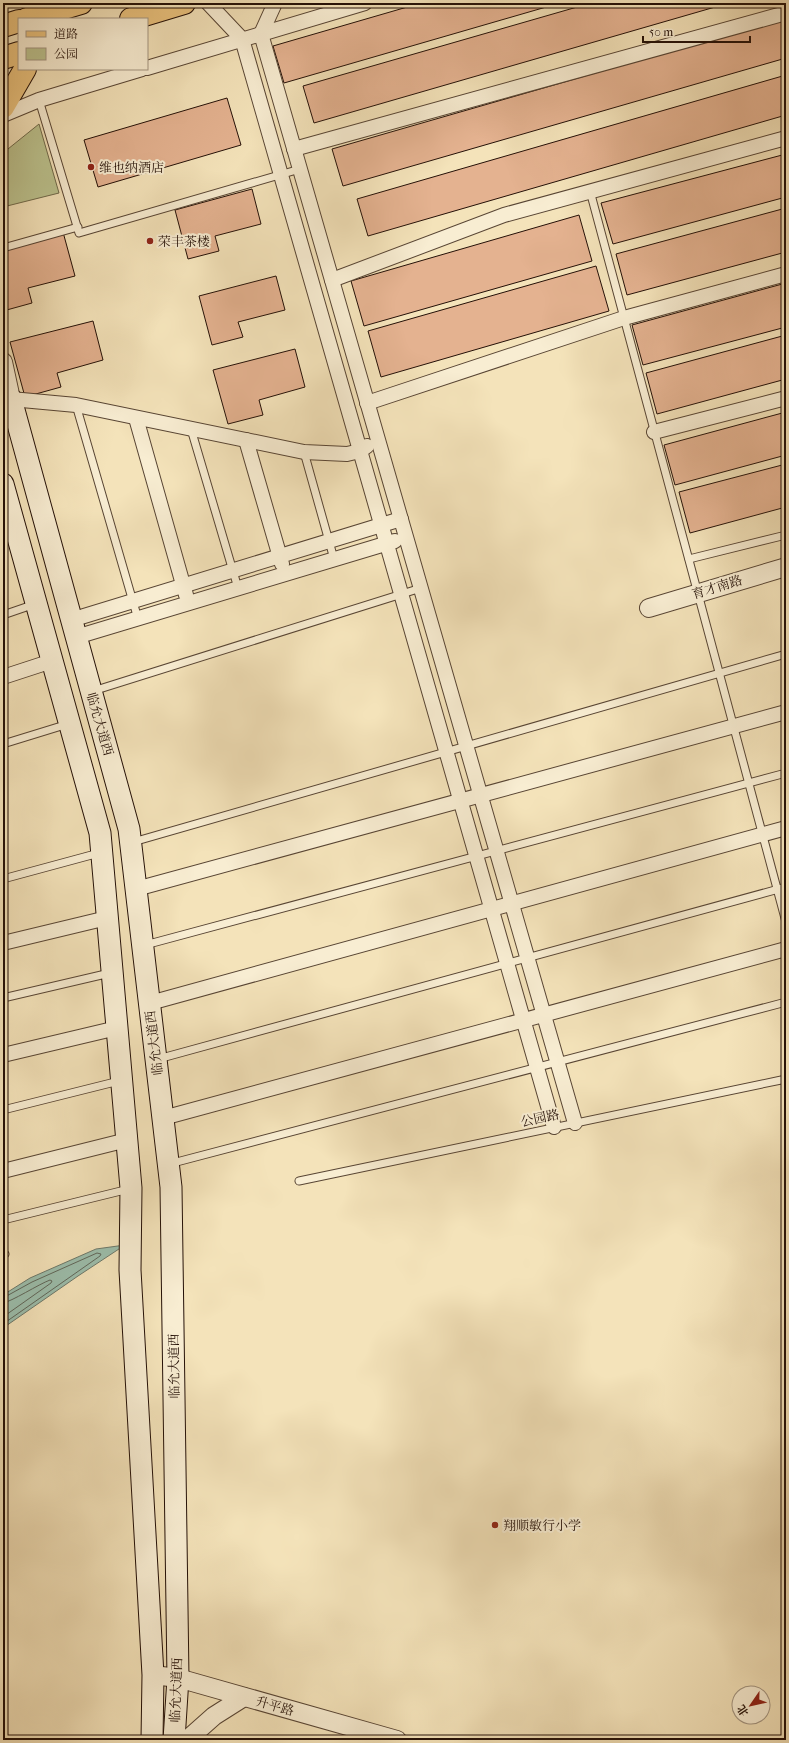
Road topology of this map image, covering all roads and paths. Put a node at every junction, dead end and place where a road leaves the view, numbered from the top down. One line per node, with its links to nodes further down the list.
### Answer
1 (37, 3): 7 (main road)
2 (81, 3): 7 (main road)
3 (184, 3): 10 (main road)
4 (208, 3): 14 (street)
5 (275, 3): 13 (street)
6 (365, 3): 13 (street)
7 (60, 9): 9 (main road)
8 (786, 13): 24 (street)
9 (31, 18)
10 (134, 18)
11 (18, 22): 12 (main road)
12 (3, 26)
13 (261, 34): 14 (street); 24 (street)
14 (242, 40): 17 (street); 26 (street)
15 (18, 53): 16 (main road)
16 (3, 58)
17 (148, 68)
18 (24, 70): 21 (main road)
19 (139, 70): 20 (street)
20 (39, 100): 22 (street); 28 (lane)
21 (3, 108)
22 (3, 116)
23 (786, 138): 27 (street)
24 (294, 149): 25 (street)
25 (300, 169): 26 (lane); 31 (street)
26 (281, 174): 28 (lane); 43 (street)
27 (590, 191): 31 (street); 32 (lane)
28 (78, 227): 29 (lane)
29 (3, 248)
30 (786, 274): 32 (street)
31 (332, 280): 36 (street)
32 (624, 318): 36 (street); 40 (lane)
33 (3, 362): 35 (street, 临允大道西)
34 (786, 398): 40 (street)
35 (7, 401): 37 (street); 69 (main road, 临允大道西)
36 (367, 403): 42 (street)
37 (76, 406): 38 (street); 63 (lane)
38 (136, 418): 39 (street); 58 (street)
39 (191, 429): 41 (street); 56 (lane)
40 (654, 432): 54 (lane)
41 (246, 440): 44 (street); 52 (street)
42 (378, 440): 43 (street); 46 (street)
43 (360, 451): 44 (street); 47 (street)
44 (304, 452): 50 (lane)
45 (3, 484): 65 (main road, 临允大道西)
46 (401, 519): 47 (street); 49 (street)
47 (381, 525): 50 (street); 51 (street)
48 (786, 535): 54 (lane)
49 (406, 537): 51 (street); 60 (street)
50 (329, 541): 52 (street); 53 (lane)
51 (387, 543): 53 (street); 62 (street)
52 (279, 556): 56 (street); 57 (street)
53 (334, 559): 57 (street)
54 (689, 559): 61 (lane)
55 (786, 566): 61 (street, 育才南路)
56 (233, 571): 58 (street); 59 (lane)
57 (285, 574): 59 (street)
58 (184, 586): 63 (street); 64 (street)
59 (238, 588): 64 (street)
60 (421, 588): 62 (lane); 79 (street)
61 (698, 593): 66 (street, 育才南路); 72 (lane)
62 (401, 595): 74 (lane); 80 (street)
63 (133, 601): 68 (lane); 69 (street)
64 (188, 603): 68 (street)
65 (36, 604): 67 (lane); 71 (main road, 临允大道西)
66 (649, 608)
67 (3, 615)
68 (138, 619): 69 (street)
69 (73, 629): 74 (main road, 临允大道西)
70 (786, 654): 72 (lane)
71 (52, 661): 73 (street); 76 (main road, 临允大道西)
72 (719, 674): 77 (lane); 79 (lane)
73 (3, 677)
74 (91, 691): 87 (main road, 临允大道西)
75 (786, 712): 77 (street)
76 (69, 724): 78 (lane); 89 (main road, 临允大道西)
77 (733, 726): 82 (lane); 83 (street)
78 (3, 744)
79 (466, 746): 80 (lane); 83 (street)
80 (447, 752): 84 (street); 87 (lane)
81 (786, 773): 82 (lane)
82 (748, 783): 86 (lane); 88 (lane)
83 (480, 795): 84 (street); 88 (street)
84 (460, 801): 90 (street); 93 (street)
85 (786, 828): 86 (street)
86 (763, 835): 94 (lane); 95 (street)
87 (131, 843): 93 (main road, 临允大道西)
88 (496, 851): 90 (lane); 95 (street)
89 (101, 853): 91 (lane); 97 (main road, 临允大道西)
90 (476, 856): 96 (street); 100 (lane)
91 (3, 879)
92 (786, 887): 94 (lane)
93 (136, 889): 100 (main road, 临允大道西)
94 (777, 889): 98 (lane); 102 (lane)
95 (512, 904): 96 (street); 102 (street)
96 (492, 910): 103 (street); 107 (street)
97 (107, 918): 99 (street); 104 (main road, 临允大道西)
98 (786, 922)
99 (3, 943)
100 (143, 945): 107 (main road, 临允大道西)
101 (786, 949): 108 (street)
102 (527, 958): 103 (lane); 108 (street)
103 (507, 963): 109 (street); 112 (lane)
104 (112, 972): 105 (lane); 110 (main road, 临允大道西)
105 (3, 998)
106 (786, 1002): 113 (lane)
107 (150, 1003): 112 (main road, 临允大道西)
108 (544, 1015): 109 (street); 113 (street)
109 (523, 1020): 114 (street); 118 (street)
110 (117, 1028): 111 (street); 116 (main road, 临允大道西)
111 (3, 1055)
112 (156, 1059): 118 (main road, 临允大道西)
113 (557, 1062): 114 (lane); 119 (street)
114 (537, 1067): 120 (street); 122 (lane)
115 (786, 1078): 119 (lane, 公园路)
116 (122, 1081): 117 (lane); 121 (main road, 临允大道西)
117 (3, 1110)
118 (163, 1118): 122 (main road, 临允大道西)
119 (575, 1123): 120 (lane, 公园路)
120 (554, 1127): 124 (lane, 公园路)
121 (127, 1140): 123 (street); 125 (main road, 临允大道西)
122 (168, 1164): 128 (main road, 临允大道西)
123 (3, 1172)
124 (298, 1181)
125 (131, 1188): 126 (lane); 127 (main road, 临允大道西)
126 (3, 1220)
127 (153, 1675): 128 (street, 升平路); 130 (main road, 临允大道西)
128 (178, 1678): 129 (street, 升平路); 131 (main road, 临允大道西)
129 (244, 1697): 132 (street); 133 (street, 升平路)
130 (152, 1740)
131 (174, 1740)
132 (187, 1740)
133 (397, 1740)

